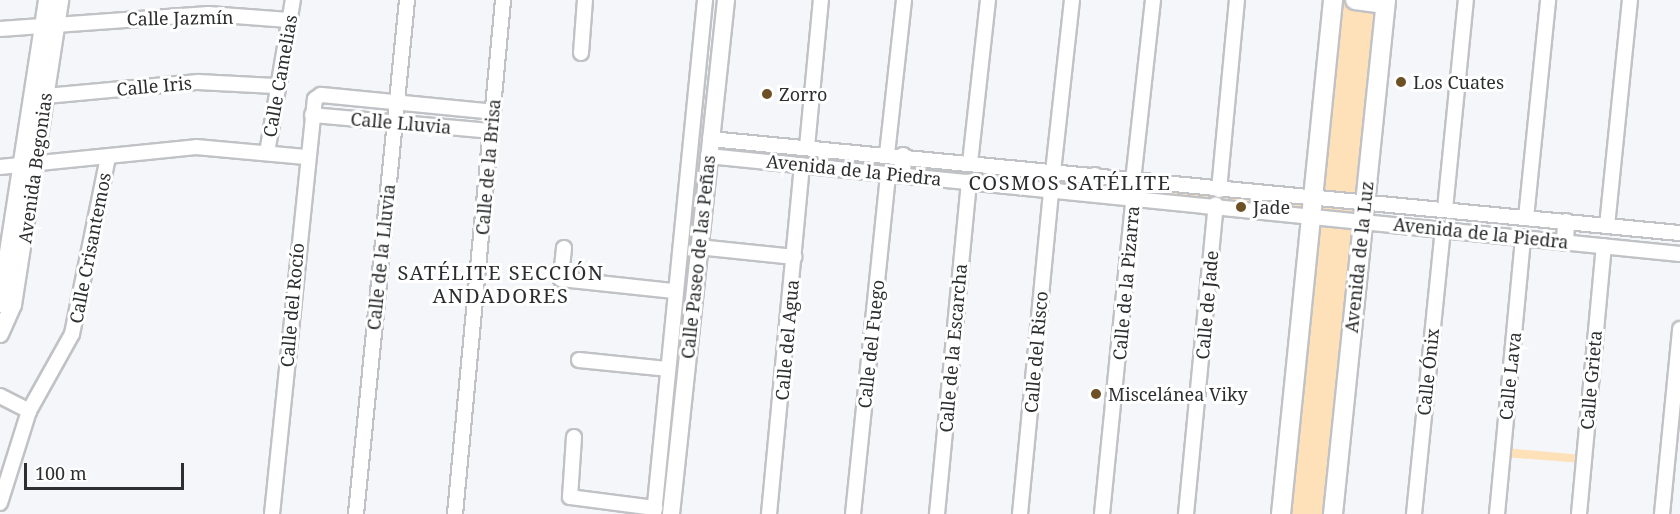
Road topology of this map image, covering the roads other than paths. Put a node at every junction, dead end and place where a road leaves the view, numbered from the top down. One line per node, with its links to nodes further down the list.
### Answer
1 (47, 0): 22 (street, Avenida Begonias)
2 (60, 0): 22 (street, Avenida Begonias)
3 (293, 0): 21 (street, Calle Camelias)
4 (407, 0): 28 (street, Calle de la Lluvia)
5 (503, 0): 29 (street, Calle de la Brisa)
6 (585, 0): 24 (street)
7 (705, 0): 70 (street, Calle Paseo de las Peñas)
8 (726, 0): 33 (street, Calle Paseo de las Peñas)
9 (821, 0): 34 (street)
10 (904, 0): 36 (street)
11 (988, 0): 39 (street)
12 (1071, 0): 43 (street)
13 (1153, 0): 46 (street, Calle de la Pizarra)
14 (1237, 0): 49 (street)
15 (1333, 0): 54 (main road)
16 (1355, 0): 20 (main road)
17 (1466, 0): 55 (street)
18 (1548, 0): 56 (street)
19 (1630, 0): 59 (street)
20 (1386, 2): 52 (main road, Avenida de la Luz)
21 (289, 20): 22 (street, Calle Jazmín); 25 (street, Calle Camelias)
22 (51, 23): 23 (street, Calle Jazmín); 26 (street, Avenida Begonias)
23 (0, 29)
24 (581, 53)
25 (275, 86): 26 (street, Calle Iris); 35 (street, Calle Camelias)
26 (40, 96): 40 (street, Avenida Begonias)
27 (317, 96): 28 (street, Calle Lluvia); 30 (street, Calle del Rocío)
28 (397, 103): 29 (street, Calle Lluvia); 31 (street, Calle de la Lluvia)
29 (493, 112): 32 (street, Calle de la Brisa)
30 (312, 115): 31 (street, Calle Lluvia); 38 (street, Calle del Rocío)
31 (394, 123): 32 (street, Calle Lluvia); 82 (street, Calle de la Lluvia)
32 (491, 131): 83 (street, Calle de la Brisa)
33 (709, 147): 34 (street, Avenida de la Piedra); 41 (street, Avenida de la Piedra); 66 (street, Calle Paseo de las Peñas)
34 (807, 147): 36 (street, Avenida de la Piedra)
35 (267, 153): 37 (street); 38 (street)
36 (895, 155): 39 (street, Avenida de la Piedra); 44 (street)
37 (108, 157): 40 (street); 77 (street, Calle Crisantemos)
38 (306, 157): 81 (street, Calle del Rocío)
39 (970, 163): 43 (street, Avenida de la Piedra)
40 (29, 164): 42 (street); 62 (street, Avenida Begonias)
41 (802, 166): 44 (street, Avenida de la Piedra); 69 (street, Calle del Agua)
42 (0, 167)
43 (1053, 172): 45 (street, Avenida de la Piedra)
44 (895, 174): 47 (street, Avenida de la Piedra); 86 (street, Calle del Fuego)
45 (1095, 176): 46 (street, Avenida de la Piedra); 50 (street)
46 (1133, 181): 49 (street, Avenida de la Piedra)
47 (969, 182): 48 (street, Avenida de la Piedra); 87 (street, Calle de la Escarcha)
48 (1051, 190): 50 (street, Avenida de la Piedra); 88 (street, Calle del Risco)
49 (1219, 190): 54 (street, Avenida de la Piedra)
50 (1094, 193): 51 (street, Avenida de la Piedra)
51 (1134, 196): 53 (street, Avenida de la Piedra); 89 (street, Calle de la Pizarra)
52 (1366, 201): 54 (street, Avenida de la Piedra); 55 (street, Avenida de la Piedra); 57 (main road, Avenida de la Luz)
53 (1216, 204): 54 (street, Avenida de la Piedra); 90 (street, Calle de Jade)
54 (1312, 207): 57 (street, Avenida de la Piedra); 91 (main road)
55 (1445, 209): 56 (street, Avenida de la Piedra)
56 (1526, 218): 58 (street, Avenida de la Piedra)
57 (1364, 221): 60 (street, Avenida de la Piedra); 92 (main road, Avenida de la Luz)
58 (1566, 222): 59 (street, Avenida de la Piedra); 64 (street)
59 (1607, 226): 61 (street, Avenida de la Piedra)
60 (1443, 229): 63 (street, Avenida de la Piedra); 93 (street, Calle Ónix)
61 (1680, 233)
62 (13, 235): 71 (street, Avenida Begonias)
63 (1524, 237): 64 (street, Avenida de la Piedra); 94 (street, Calle Lava)
64 (1565, 242): 65 (street, Avenida de la Piedra)
65 (1604, 246): 68 (street, Avenida de la Piedra); 95 (street, Calle Grieta)
66 (698, 247): 69 (street); 84 (street, Calle Paseo de las Peñas)
67 (564, 248): 70 (street)
68 (1680, 254)
69 (794, 257): 85 (street, Calle del Agua)
70 (674, 291): 75 (street, Calle Paseo de las Peñas)
71 (3, 304): 73 (street, Avenida Begonias)
72 (1680, 329): 96 (street)
73 (0, 334)
74 (579, 360): 75 (street)
75 (667, 369): 80 (street, Calle Paseo de las Peñas)
76 (0, 396): 77 (street)
77 (28, 411): 79 (street, Calle Crisantemos)
78 (574, 437): 80 (street)
79 (0, 503)
80 (655, 511)
81 (272, 514)
82 (356, 514)
83 (454, 514)
84 (671, 514)
85 (769, 514)
86 (853, 514)
87 (937, 514)
88 (1020, 514)
89 (1102, 514)
90 (1186, 514)
91 (1281, 514)
92 (1333, 514)
93 (1414, 514)
94 (1497, 514)
95 (1579, 514)
96 (1662, 514)

